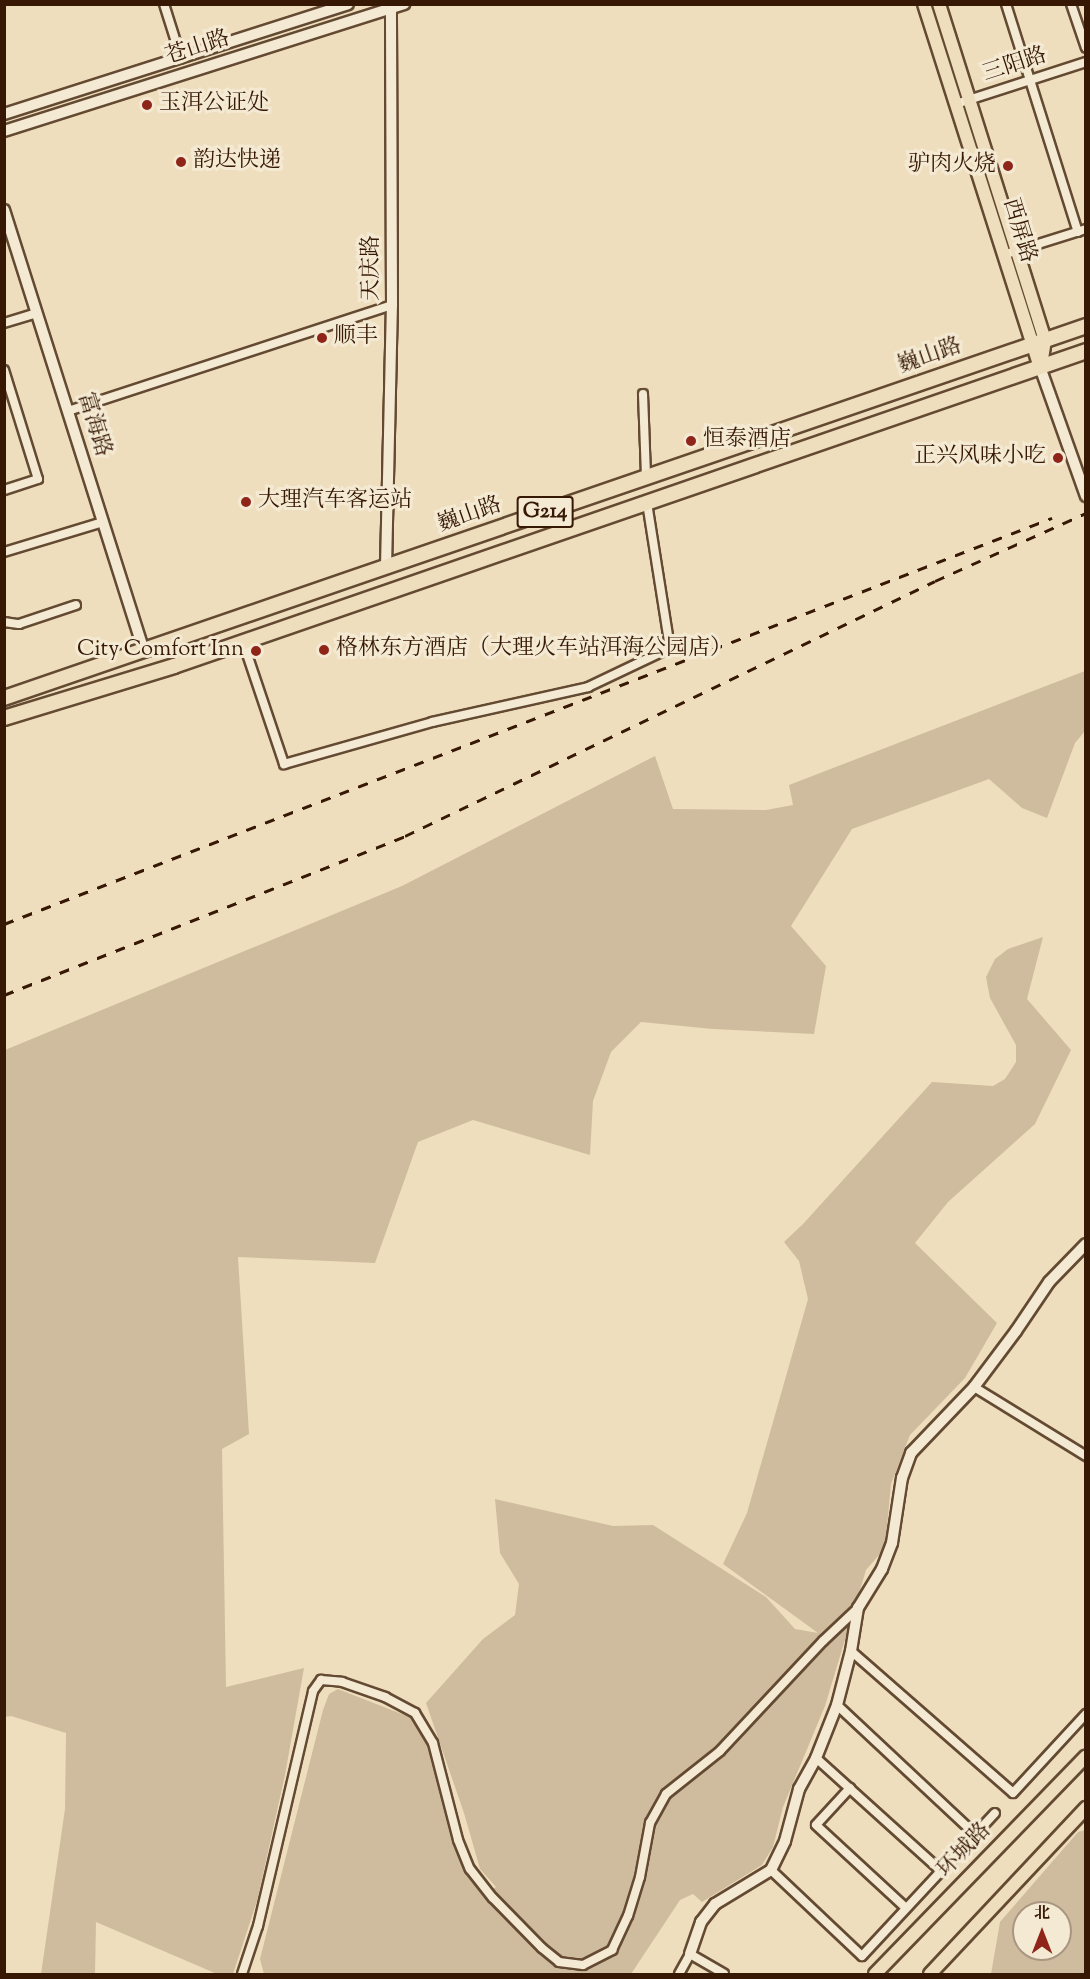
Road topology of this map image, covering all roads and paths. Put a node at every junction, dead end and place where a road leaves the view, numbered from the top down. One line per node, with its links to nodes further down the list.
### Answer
1 (164, 4): 10 (street)
2 (348, 4): 10 (street, 苍山路)
3 (404, 4): 8 (street, 苍山路)
4 (924, 4): 14 (main road, 西屏路)
5 (939, 4): 13 (main road, 西屏路)
6 (1006, 4): 12 (street)
7 (1071, 4): 9 (street)
8 (392, 6): 16 (street, 苍山路); 21 (street, 天庆路)
9 (1086, 48)
10 (181, 58): 15 (street, 苍山路)
11 (1086, 62): 12 (street, 三阳路)
12 (1030, 80): 13 (street, 三阳路); 18 (street)
13 (969, 100): 14 (street, 三阳路); 19 (main road, 西屏路)
14 (956, 104): 20 (main road, 西屏路)
15 (4, 114)
16 (4, 131)
17 (4, 210): 22 (street, 富海路)
18 (1082, 230): 19 (street)
19 (1017, 251): 20 (street); 25 (main road, 西屏路)
20 (1003, 255): 26 (main road, 西屏路)
21 (392, 305): 31 (street); 38 (street, 天庆路)
22 (37, 313): 23 (street); 31 (street, 富海路)
23 (4, 323)
24 (1086, 326): 25 (highway, 巍山路 / G214)
25 (1045, 339): 26 (highway, 巍山路 / G214); 28 (main road, 西屏路)
26 (1031, 344): 28 (main road, 西屏路); 32 (highway, 巍山路 / G214)
27 (1086, 351): 28 (highway, 巍山路 / G214)
28 (1040, 367): 34 (street, 西屏路); 35 (highway, 巍山路 / G214)
29 (4, 370): 33 (street)
30 (643, 394): 32 (street)
31 (68, 411): 36 (street, 富海路)
32 (646, 477): 35 (highway); 38 (highway, 巍山路 / G214)
33 (4, 490)
34 (1086, 496)
35 (647, 502): 41 (highway, 巍山路 / G214); 41 (street)
36 (103, 522): 37 (street); 42 (street, 富海路)
37 (4, 552)
38 (386, 567): 42 (highway, 巍山路 / G214)
39 (76, 605): 40 (street)
40 (4, 621)
41 (243, 642): 44 (highway, 巍山路 / G214)
42 (144, 651): 43 (highway, 巍山路 / G214)
43 (4, 698)
44 (40, 707): 45 (highway, 巍山路 / G214); 46 (street)
45 (4, 718)
46 (4, 726)
47 (1086, 1244): 48 (street)
48 (974, 1387): 49 (street); 50 (street)
49 (1086, 1456)
50 (858, 1608): 51 (street); 64 (street)
51 (851, 1652): 52 (street); 53 (street)
52 (837, 1705): 55 (street); 59 (street)
53 (1086, 1714)
54 (1086, 1756): 67 (main road, 环城路)
55 (816, 1758): 56 (street); 60 (street)
56 (850, 1788): 61 (street); 62 (street)
57 (1086, 1808): 68 (main road)
58 (995, 1813): 59 (street)
59 (975, 1834): 61 (street)
60 (771, 1870): 62 (street); 63 (street)
61 (941, 1871): 62 (street)
62 (906, 1908)
63 (690, 1954): 65 (street); 66 (street)
64 (242, 1974)
65 (679, 1974)
66 (724, 1974)
67 (875, 1974)
68 (930, 1974)

